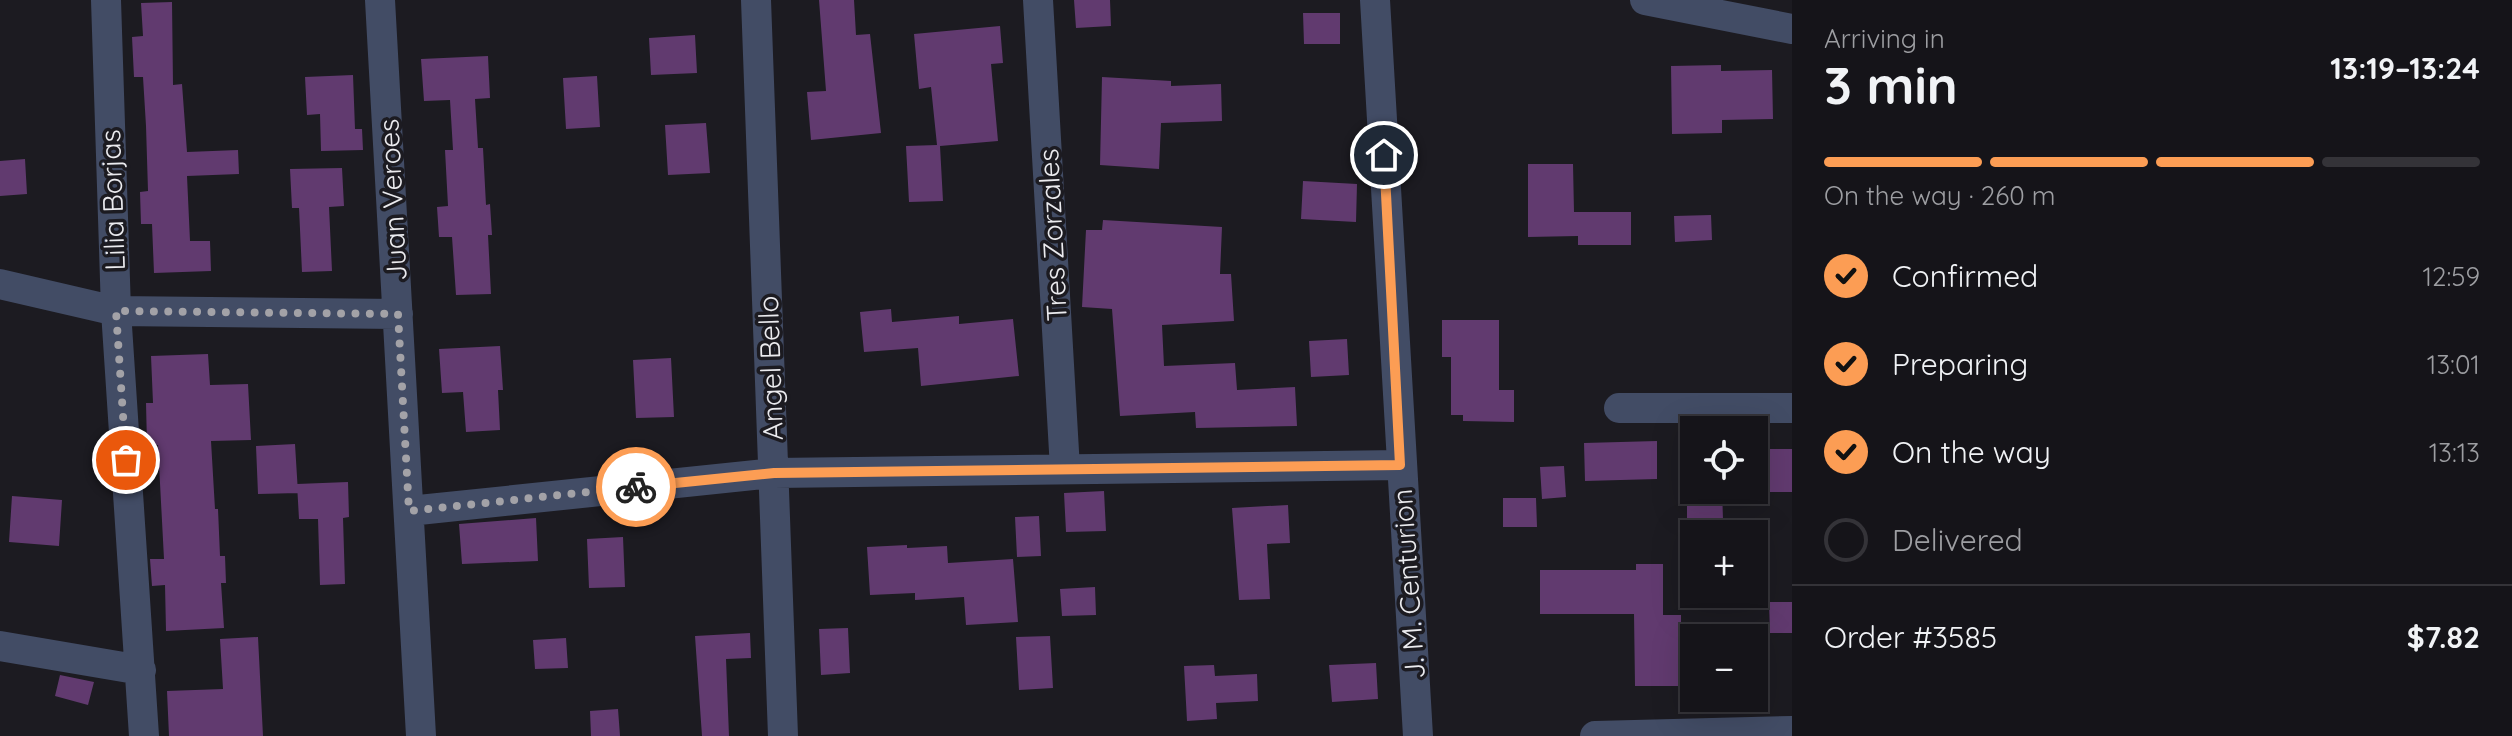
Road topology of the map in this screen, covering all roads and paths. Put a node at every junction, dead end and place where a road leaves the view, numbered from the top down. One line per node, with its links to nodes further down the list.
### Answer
1 (106, 0): 10 (street, Lilia Borjas)
2 (380, 0): 11 (street, Juan Veroes)
3 (756, 0): 16 (street, Angel Bello)
4 (1038, 0): 15 (street, Tres Zorzales)
5 (1375, 0): 14 (street, J. M. Centurion)
6 (1645, 0): 7 (street)
7 (1744, 10): 8 (street)
8 (1792, 29)
9 (0, 284): 10 (street)
10 (116, 311): 11 (street); 19 (street, Lilia Borjas)
11 (398, 314): 17 (street, Juan Veroes)
12 (1619, 408): 13 (street)
13 (1792, 408)
14 (1400, 465): 15 (street); 24 (street, J. M. Centurion)
15 (1065, 469): 16 (street)
16 (774, 473): 17 (street); 23 (street, Angel Bello)
17 (409, 511): 22 (street, Juan Veroes)
18 (0, 646): 19 (street)
19 (141, 670): 21 (street, Lilia Borjas)
20 (1792, 731): 25 (street)
21 (144, 736)
22 (421, 736)
23 (783, 736)
24 (1418, 736)
25 (1595, 736)

